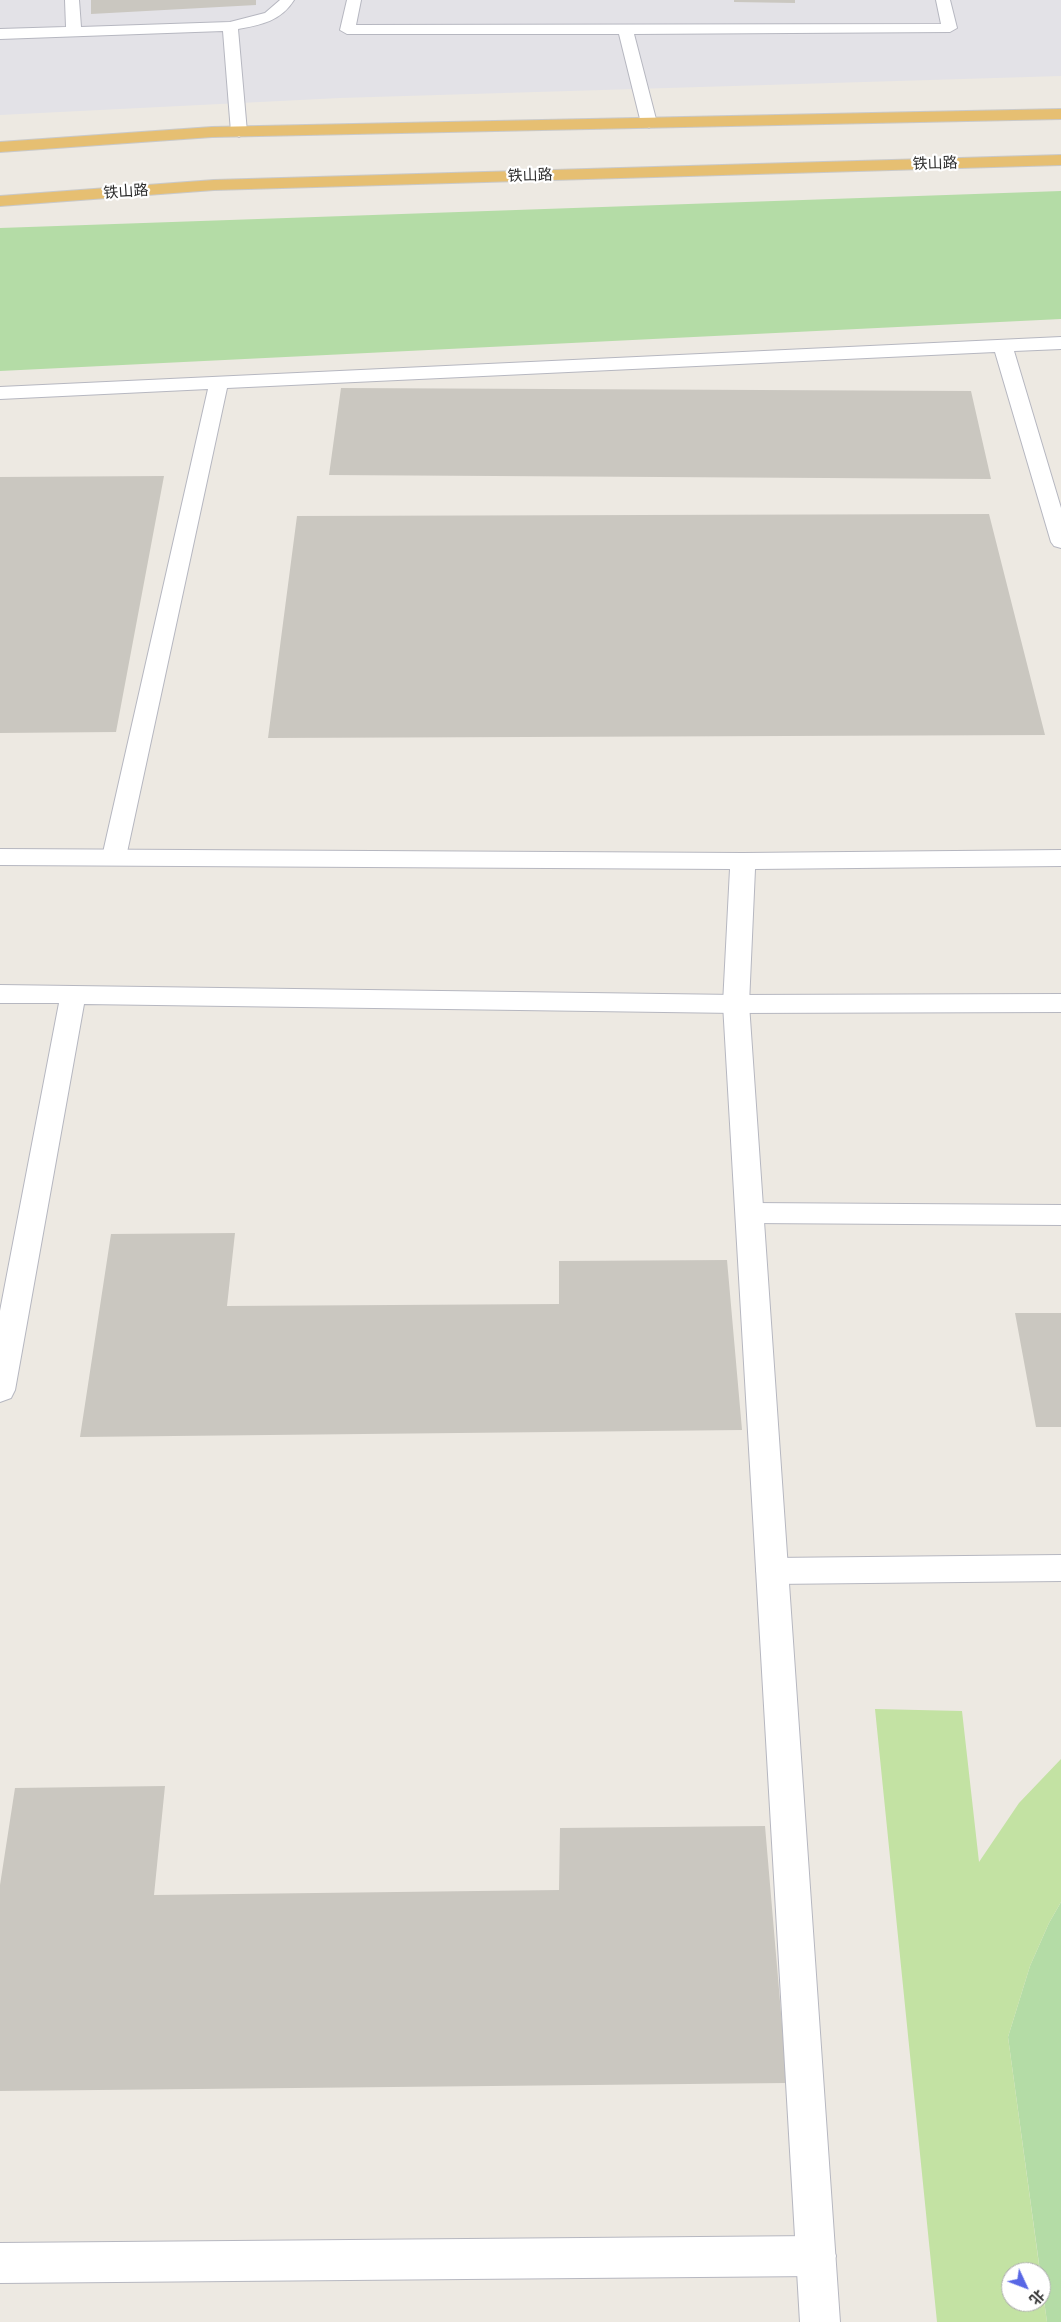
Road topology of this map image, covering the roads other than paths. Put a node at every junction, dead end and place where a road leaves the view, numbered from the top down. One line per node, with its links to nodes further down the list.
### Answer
1 (72, 0): 7 (street)
2 (287, 0): 5 (street)
3 (354, 0): 6 (street)
4 (943, 0): 6 (street)
5 (230, 26): 7 (street); 11 (street)
6 (625, 29): 10 (street)
7 (74, 31): 8 (street)
8 (0, 34)
9 (1061, 114): 10 (highway)
10 (649, 123): 11 (highway)
11 (240, 132): 12 (highway)
12 (0, 147)
13 (1061, 160): 14 (highway, 铁山路)
14 (0, 201)
15 (1061, 343): 16 (street)
16 (1003, 346): 17 (street); 19 (street)
17 (219, 383): 18 (street); 21 (street)
18 (0, 393)
19 (1061, 542)
20 (0, 857): 21 (street)
21 (114, 858): 23 (street)
22 (1061, 858): 23 (street)
23 (742, 861): 27 (street)
24 (0, 994): 25 (street)
25 (73, 995): 27 (street); 30 (street)
26 (1061, 1003): 27 (street)
27 (736, 1004): 28 (street)
28 (750, 1213): 29 (street); 32 (street)
29 (1061, 1215)
30 (0, 1390)
31 (1061, 1568): 32 (street)
32 (772, 1571): 33 (street)
33 (816, 2256): 34 (street); 35 (street)
34 (0, 2262)
35 (820, 2322)

